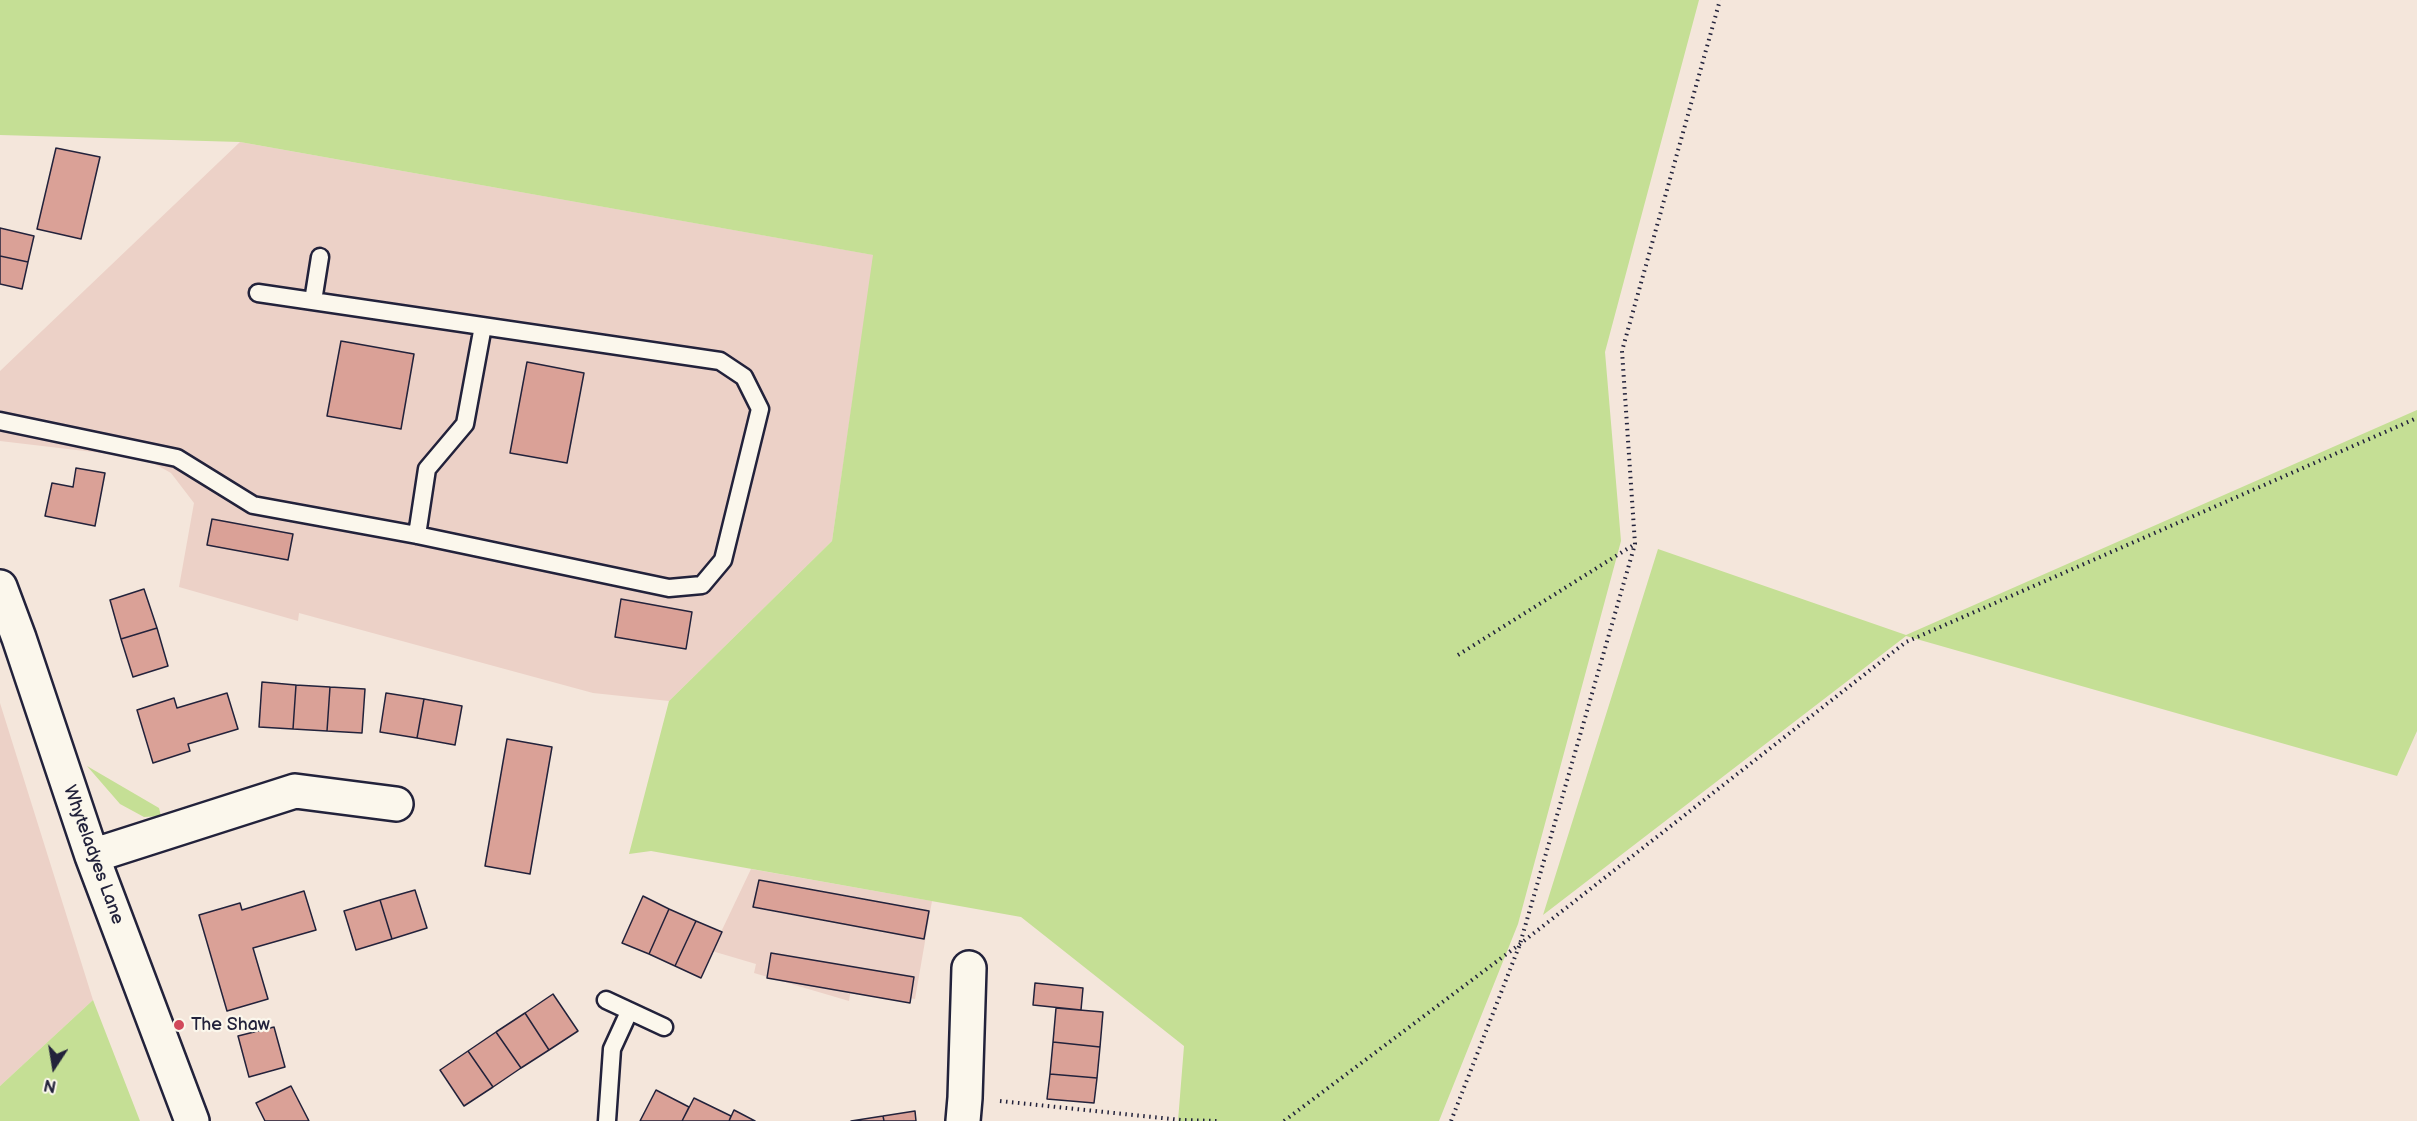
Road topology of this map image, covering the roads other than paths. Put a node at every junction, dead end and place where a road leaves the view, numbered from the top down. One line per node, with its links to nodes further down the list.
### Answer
1 (320, 257): 3 (lane)
2 (258, 292): 3 (lane)
3 (313, 301): 4 (lane)
4 (483, 326): 6 (lane); 6 (lane)
5 (0, 421): 6 (lane)
6 (417, 536)
7 (0, 587): 9 (street, Whyteladyes Lane)
8 (396, 804): 9 (street)
9 (92, 856): 15 (street, Whyteladyes Lane)
10 (969, 968): 14 (street)
11 (606, 1000): 12 (lane)
12 (629, 1012): 13 (lane); 16 (lane)
13 (664, 1027)
14 (964, 1109)
15 (192, 1121)
16 (607, 1121)

